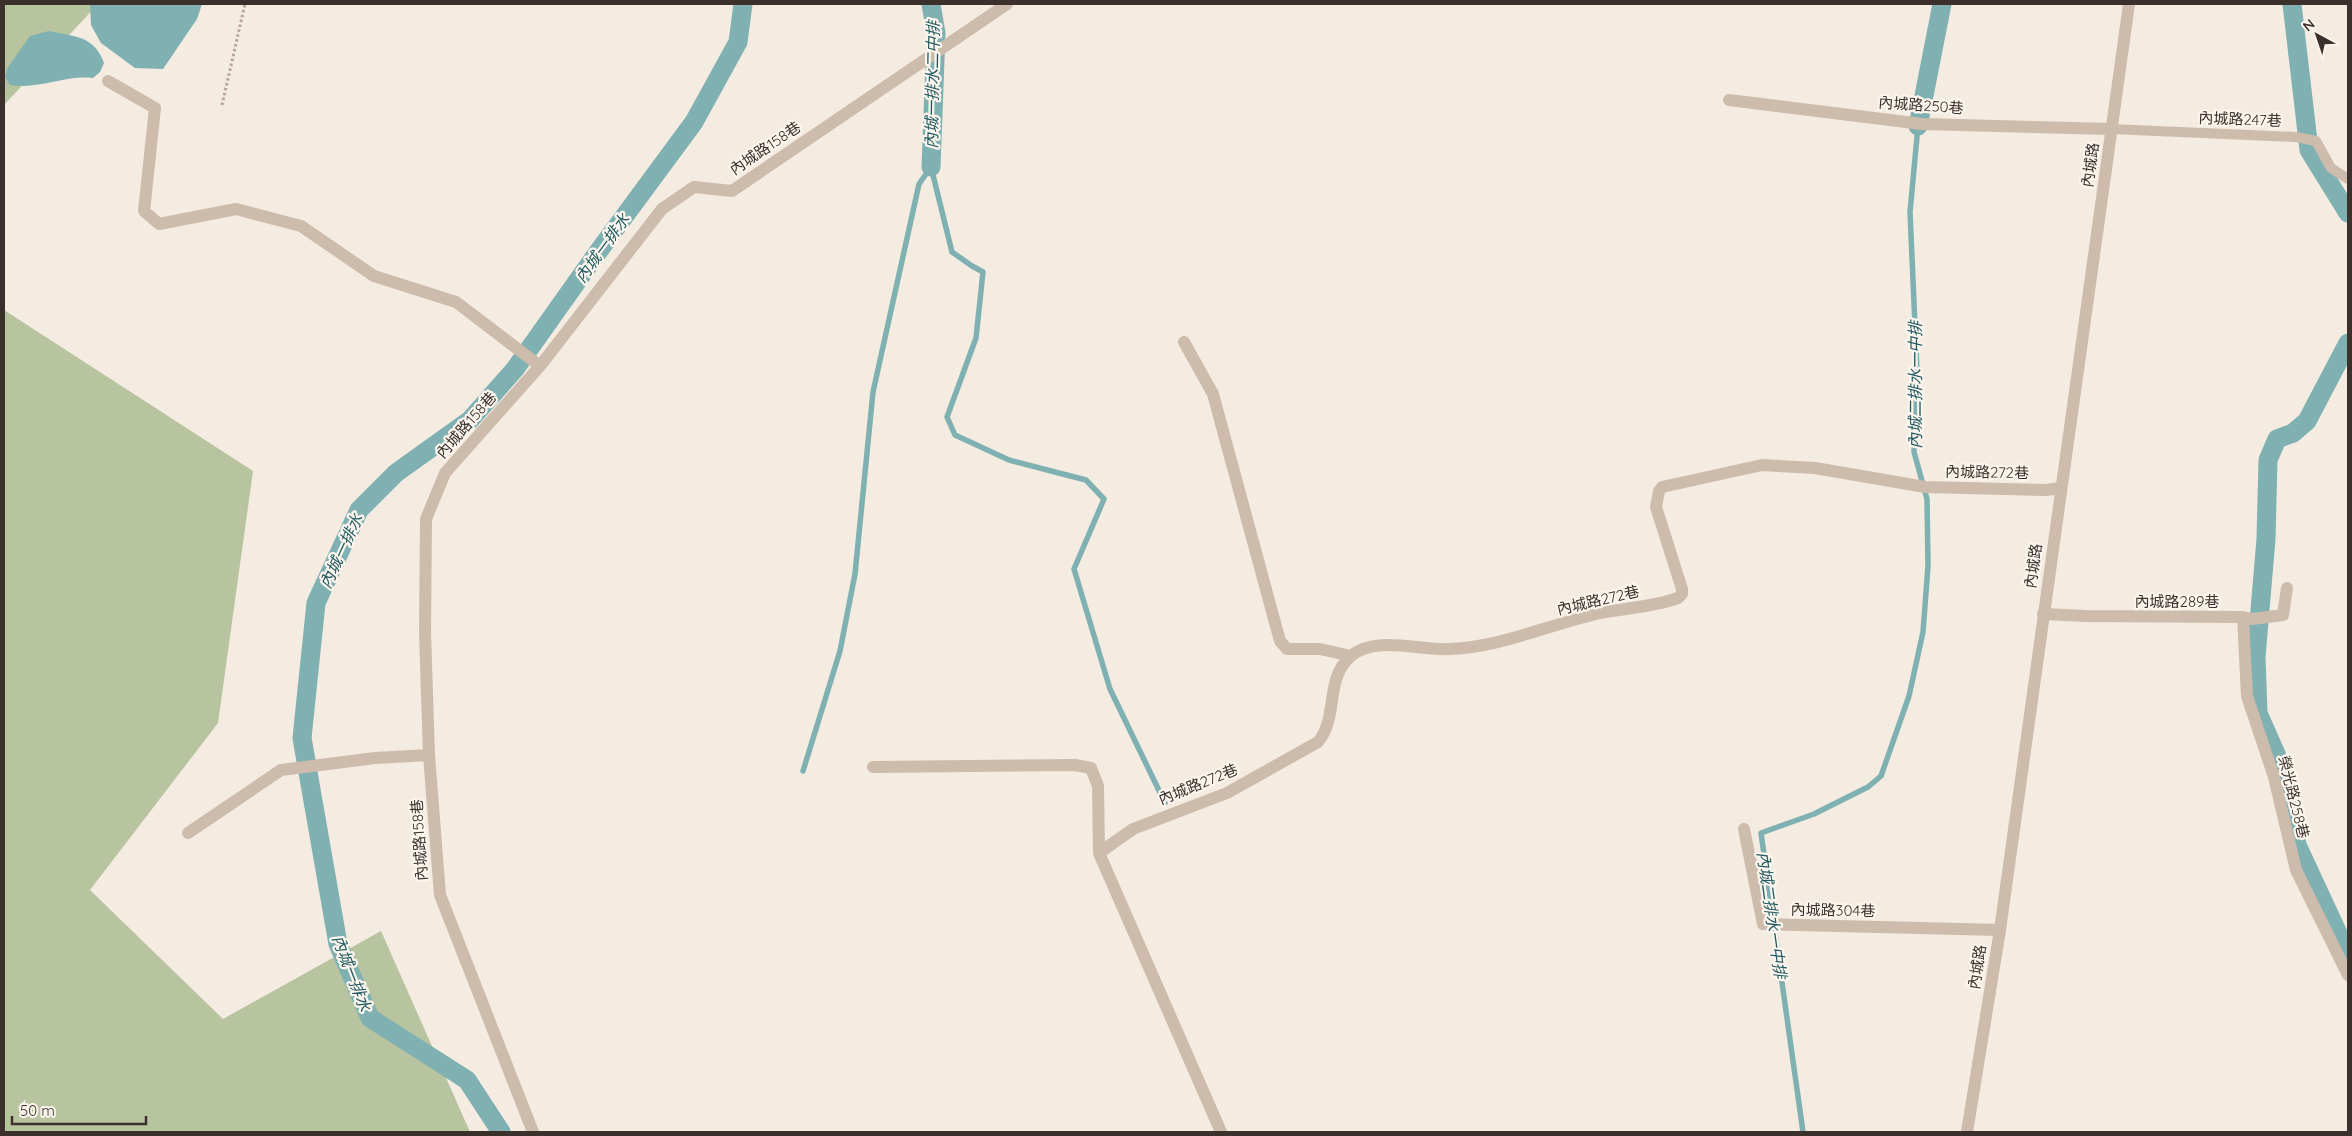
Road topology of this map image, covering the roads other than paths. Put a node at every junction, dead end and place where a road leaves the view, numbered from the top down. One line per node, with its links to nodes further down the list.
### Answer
1 (1007, 4): 8 (street, 內城路158巷)
2 (2129, 4): 5 (street, 內城路)
3 (108, 81): 8 (street)
4 (1730, 100): 5 (street, 內城路250巷)
5 (2111, 129): 6 (lane, 內城路247巷); 9 (street, 內城路)
6 (2348, 179)
7 (1184, 342): 13 (street)
8 (536, 363): 14 (street, 內城路158巷)
9 (2060, 488): 11 (street, 內城路); 13 (street, 內城路272巷)
10 (2287, 588): 12 (street, 內城路289巷)
11 (2044, 614): 12 (street, 內城路289巷); 19 (street, 內城路)
12 (2248, 618): 20 (street, 榮光路258巷)
13 (1351, 656): 18 (street, 內城路272巷)
14 (429, 755): 17 (street); 21 (street, 內城路158巷)
15 (874, 767): 18 (street)
16 (1744, 829): 19 (street, 內城路304巷)
17 (188, 833)
18 (1099, 853): 22 (street)
19 (2000, 930): 23 (street, 內城路)
20 (2348, 975)
21 (533, 1132)
22 (1221, 1132)
23 (1967, 1132)

